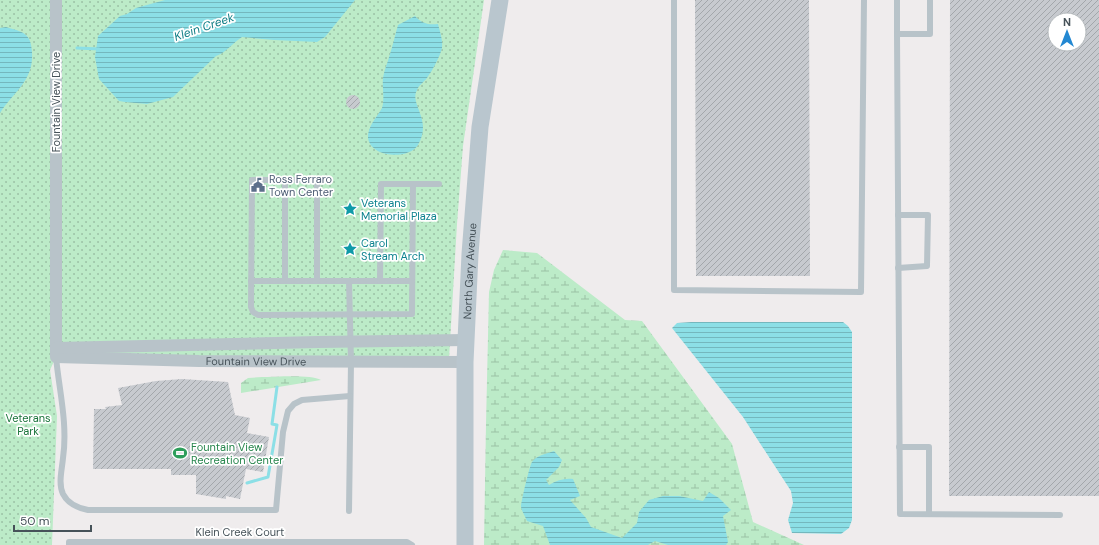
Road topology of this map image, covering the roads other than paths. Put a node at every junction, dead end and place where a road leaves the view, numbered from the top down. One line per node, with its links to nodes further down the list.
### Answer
1 (56, 0): 22 (street, Fountain View Drive)
2 (500, 0): 20 (street, North Gary Avenue)
3 (674, 0): 4 (lane)
4 (864, 0)
5 (897, 0): 7 (lane)
6 (930, 0): 7 (lane)
7 (897, 34): 11 (lane)
8 (285, 180): 13 (lane); 14 (lane); 15 (lane)
9 (413, 184): 10 (lane); 17 (lane); 18 (lane)
10 (439, 184)
11 (898, 215): 12 (lane); 12 (lane)
12 (898, 268): 26 (lane)
13 (251, 281): 14 (lane); 19 (lane)
14 (285, 281): 15 (lane)
15 (317, 281): 16 (lane)
16 (349, 281): 17 (lane); 19 (lane)
17 (380, 281): 18 (lane)
18 (412, 281): 19 (lane)
19 (349, 315): 21 (lane)
20 (466, 340): 21 (street, Fountain View Drive); 24 (street, North Gary Avenue)
21 (351, 342): 22 (street, Fountain View Drive); 23 (lane)
22 (56, 352): 23 (street, Fountain View Drive); 25 (lane)
23 (351, 362): 24 (street, Fountain View Drive); 25 (lane)
24 (465, 362): 34 (street, North Gary Avenue)
25 (350, 396): 27 (lane)
26 (899, 447): 28 (lane); 28 (lane)
27 (350, 511)
28 (929, 514): 29 (lane)
29 (1060, 515)
30 (191, 544): 31 (lane, Klein Creek Court); 32 (lane, Klein Creek Court)
31 (222, 544): 33 (lane, Klein Creek Court)
32 (69, 545)
33 (412, 545)
34 (464, 545)

